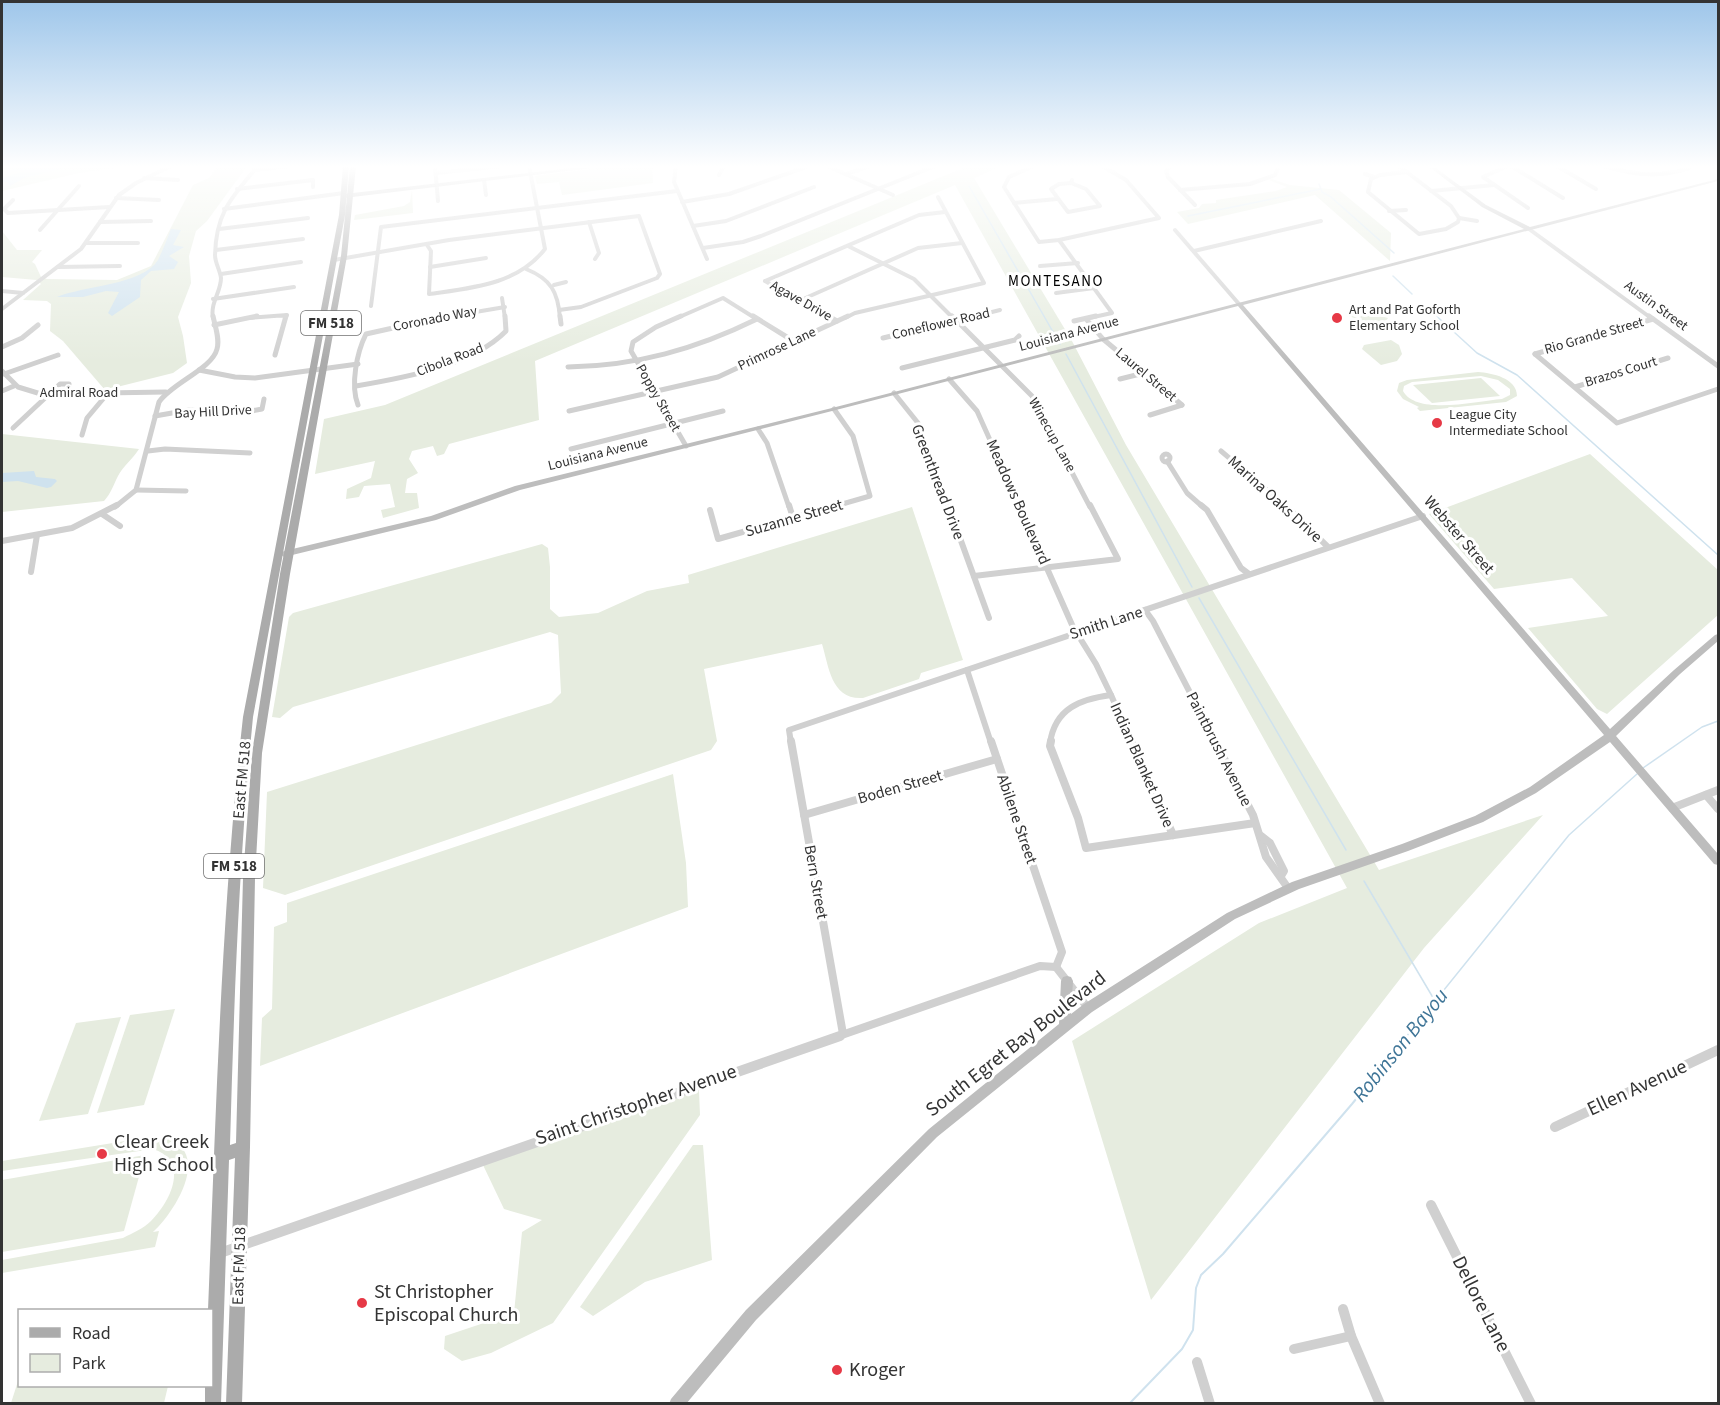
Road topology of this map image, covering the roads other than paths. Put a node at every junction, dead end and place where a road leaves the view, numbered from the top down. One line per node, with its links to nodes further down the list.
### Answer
1 (94, 232): 24 (street)
2 (219, 232): 30 (street)
3 (340, 232): 37 (main road, East FM 518 / FM 518)
4 (345, 232): 34 (main road, East FM 518 / FM 518)
5 (380, 232): 32 (street)
6 (518, 232): 27 (street)
7 (543, 232): 45 (street)
8 (592, 232): 35 (street)
9 (645, 232): 50 (street)
10 (695, 232): 29 (street)
11 (772, 232): 29 (street)
12 (881, 232): 28 (street)
13 (956, 232): 26 (street)
14 (1032, 232): 23 (street)
15 (1097, 232): 23 (street)
16 (1176, 232): 31 (street, Webster Street)
17 (1276, 232): 31 (street)
18 (1416, 232): 19 (street)
19 (1430, 232)
20 (1519, 232): 60 (street, Louisiana Avenue)
21 (1533, 232): 68 (street, Austin Street)
22 (303, 239): 30 (street)
23 (1059, 240): 40 (street)
24 (86, 243): 25 (street); 43 (street)
25 (138, 243)
26 (962, 243): 39 (street); 56 (street, Primrose Lane)
27 (427, 245): 32 (street); 44 (street)
28 (848, 246): 39 (street, Winecup Lane); 59 (street, Agave Drive)
29 (702, 248): 36 (street)
30 (216, 250): 46 (street)
31 (1194, 251): 60 (street, Webster Street)
32 (378, 254): 34 (street); 61 (street)
33 (486, 258): 44 (street)
34 (343, 259): 37 (street); 91 (main road, East FM 518 / FM 518)
35 (596, 259)
36 (708, 259)
37 (334, 260): 91 (main road, East FM 518 / FM 518)
38 (301, 262): 46 (street)
39 (883, 263): 56 (street, Winecup Lane); 59 (street)
40 (1078, 263): 42 (street); 52 (street)
41 (120, 266): 43 (street)
42 (1040, 266)
43 (58, 267): 55 (street)
44 (430, 267): 45 (street)
45 (526, 269): 49 (street)
46 (220, 274): 58 (street)
47 (566, 282): 49 (street)
48 (627, 282): 50 (street)
49 (554, 285): 64 (street)
50 (635, 286): 64 (street)
51 (294, 288): 58 (street)
52 (1094, 288): 54 (street); 67 (street)
53 (2, 291): 55 (street)
54 (1056, 292)
55 (23, 293): 63 (street)
56 (929, 295): 69 (street, Winecup Lane); 70 (street, Primrose Lane)
57 (502, 298): 62 (street, Cibola Road)
58 (213, 299): 74 (street)
59 (801, 300): 70 (street, Agave Drive)
60 (1239, 304): 77 (street, Louisiana Avenue); 128 (street, Webster Street)
61 (371, 306)
62 (505, 307): 85 (street, Coronado Way); 97 (street, Cibola Road)
63 (2, 309)
64 (559, 310): 72 (street)
65 (1000, 310): 69 (street, Coneflower Road)
66 (757, 319): 78 (street); 84 (street); 84 (street, Poppy Street)
67 (1086, 319): 71 (street); 77 (street, Laurel Street)
68 (1653, 319): 87 (street, Austin Street); 98 (street, Rio Grande Street)
69 (956, 320): 76 (street, Coneflower Road); 80 (street, Winecup Lane)
70 (837, 321): 78 (street, Primrose Lane)
71 (1074, 321)
72 (561, 324)
73 (38, 325): 79 (street)
74 (214, 325): 82 (street); 90 (street)
75 (1019, 336): 80 (street)
76 (883, 338)
77 (1103, 339): 86 (street, Louisiana Avenue); 93 (street, Laurel Street)
78 (795, 342): 102 (street, Primrose Lane)
79 (2, 347)
80 (983, 348): 86 (street, Winecup Lane); 89 (street)
81 (57, 355): 92 (street)
82 (275, 355)
83 (1668, 357): 98 (street, Brazos Court)
84 (636, 361): 88 (street); 102 (street, Poppy Street)
85 (358, 366): 91 (street); 97 (street)
86 (1001, 366): 94 (street, Louisiana Avenue); 135 (street, Winecup Lane)
87 (1719, 366)
88 (568, 367)
89 (902, 368)
90 (199, 370): 91 (street); 101 (street)
91 (318, 372): 134 (main road, East FM 518 / FM 518)
92 (3, 373): 96 (street)
93 (1144, 373): 95 (street); 112 (street, Laurel Street)
94 (949, 379): 104 (street, Louisiana Avenue); 135 (street, Meadows Boulevard)
95 (1120, 380)
96 (14, 386): 100 (street); 105 (street, Admiral Road)
97 (356, 386): 108 (street)
98 (1575, 387): 99 (street)
99 (1719, 389)
100 (2, 391)
101 (166, 392): 103 (street, Admiral Road); 113 (street)
102 (654, 392): 110 (street, Primrose Lane); 114 (street, Poppy Street)
103 (108, 393): 106 (street, Admiral Road); 117 (street)
104 (894, 393): 109 (street, Louisiana Avenue); 138 (street, Greenthread Drive)
105 (51, 394): 106 (street, Admiral Road); 106 (street); 115 (street)
106 (65, 394)
107 (264, 399): 113 (street, Bay Hill Drive)
108 (358, 405)
109 (834, 409): 116 (street, Louisiana Avenue); 129 (street, Suzanne Street)
110 (569, 411)
111 (723, 411): 114 (street)
112 (1150, 415)
113 (155, 416): 120 (street)
114 (673, 424): 118 (street, Poppy Street); 119 (street)
115 (13, 428)
116 (758, 429): 118 (street, Louisiana Avenue); 129 (street)
117 (82, 435)
118 (686, 446): 134 (street, Louisiana Avenue)
119 (571, 449)
120 (148, 451): 122 (street); 124 (street)
121 (1221, 451): 133 (street, Marina Oaks Drive)
122 (250, 453)
123 (1167, 461): 137 (street)
124 (136, 490): 125 (street); 127 (street)
125 (186, 491)
126 (710, 510): 129 (street, Suzanne Street)
127 (102, 514): 130 (street); 131 (street)
128 (1423, 516): 133 (street, Smith Lane); 150 (street, Webster Street)
129 (793, 518)
130 (120, 526)
131 (37, 535): 132 (street); 136 (street)
132 (2, 541)
133 (1328, 547): 137 (street, Smith Lane)
134 (284, 557): 141 (main road, East FM 518 / FM 518); 143 (main road, East FM 518 / FM 518)
135 (1047, 567): 138 (street); 142 (street, Meadows Boulevard)
136 (32, 572)
137 (1247, 572): 139 (street, Smith Lane)
138 (974, 576): 140 (street, Greenthread Drive)
139 (1144, 610): 142 (street, Smith Lane); 159 (street, Paintbrush Avenue)
140 (989, 618)
141 (276, 632): 143 (main road); 147 (main road, East FM 518 / FM 518)
142 (1077, 632): 145 (street, Smith Lane); 146 (street, Indian Blanket Drive)
143 (264, 635): 148 (main road, East FM 518 / FM 518)
144 (1719, 637): 150 (street, South Egret Bay Boulevard)
145 (967, 670): 149 (street, Smith Lane); 151 (street, Abilene Street)
146 (1111, 695): 160 (street, Indian Blanket Drive); 160 (street, Indian Blanket Drive)
147 (263, 714): 148 (main road); 156 (main road, East FM 518 / FM 518)
148 (248, 717): 157 (main road, East FM 518 / FM 518)
149 (789, 730): 158 (street, Bern Street)
150 (1610, 735): 154 (street, Webster Street); 164 (street, South Egret Bay Boulevard)
151 (997, 759): 158 (street, Boden Street); 165 (street, Abilene Street)
152 (1719, 790): 153 (street)
153 (1706, 795): 154 (street); 155 (street)
154 (1672, 808): 161 (street, Webster Street)
155 (1719, 809)
156 (253, 812): 157 (main road); 162 (main road, East FM 518 / FM 518)
157 (238, 815): 163 (main road, East FM 518 / FM 518)
158 (804, 815): 171 (street, Bern Street)
159 (1255, 824): 160 (street, Indian Blanket Drive); 164 (street, Paintbrush Avenue)
160 (1173, 836)
161 (1719, 861)
162 (249, 878): 163 (main road); 166 (main road, East FM 518 / FM 518)
163 (233, 881): 168 (main road, East FM 518 / FM 518)
164 (1288, 888): 169 (street, South Egret Bay Boulevard)
165 (1056, 968): 167 (street); 171 (street, Saint Christopher Avenue)
166 (247, 974): 168 (main road); 174 (main road, East FM 518 / FM 518)
167 (1067, 981): 169 (street); 170 (street)
168 (228, 982): 175 (main road, East FM 518 / FM 518)
169 (1088, 1008): 170 (street, South Egret Bay Boulevard)
170 (1065, 1025): 185 (street, South Egret Bay Boulevard)
171 (843, 1034): 177 (street, Saint Christopher Avenue)
172 (1719, 1050): 173 (street, Ellen Avenue)
173 (1555, 1127)
174 (243, 1147): 175 (main road); 177 (main road, East FM 518 / FM 518)
175 (222, 1156): 178 (main road, East FM 518 / FM 518)
176 (1431, 1205): 188 (street, Dellore Lane)
177 (239, 1246): 178 (street, Saint Christopher Avenue); 184 (main road, East FM 518 / FM 518)
178 (218, 1253): 183 (main road, East FM 518 / FM 518)
179 (1343, 1309): 180 (street)
180 (1351, 1336): 181 (street); 187 (street)
181 (1294, 1349)
182 (1197, 1362): 186 (street)
183 (213, 1404)
184 (234, 1404)
185 (676, 1404)
186 (1210, 1404)
187 (1380, 1404)
188 (1531, 1404)

